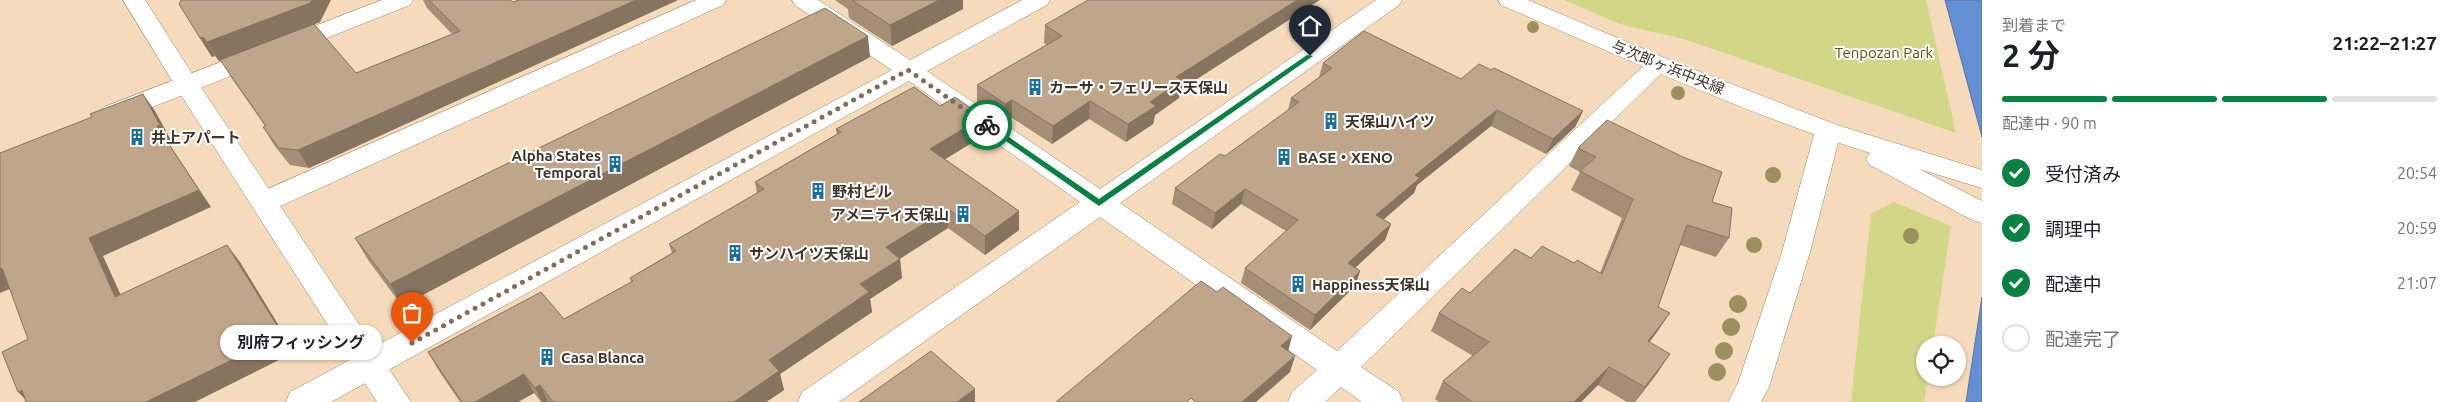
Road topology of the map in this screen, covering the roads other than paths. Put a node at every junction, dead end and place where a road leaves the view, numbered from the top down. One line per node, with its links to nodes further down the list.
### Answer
1 (134, 0): 10 (street)
2 (402, 0): 10 (street)
3 (715, 0): 14 (street)
4 (803, 0): 9 (street)
5 (1038, 0): 9 (street)
6 (1391, 0): 15 (street)
7 (1509, 0): 8 (street, 与次郎ヶ浜中央線)
8 (1659, 64): 12 (street, 与次郎ヶ浜中央線); 18 (street)
9 (908, 70): 15 (street); 17 (street)
10 (186, 84): 11 (street); 14 (street)
11 (89, 122)
12 (1828, 131): 13 (street, 与次郎ヶ浜中央線); 16 (street, 与次郎ヶ浜中央線); 24 (street)
13 (1975, 176)
14 (264, 202): 17 (street)
15 (1099, 203): 18 (street); 21 (street)
16 (1973, 209)
17 (371, 364): 19 (street); 20 (street)
18 (1339, 368): 22 (street); 23 (street)
19 (302, 402)
20 (395, 402)
21 (814, 402)
22 (1304, 402)
23 (1387, 402)
24 (1744, 402)

